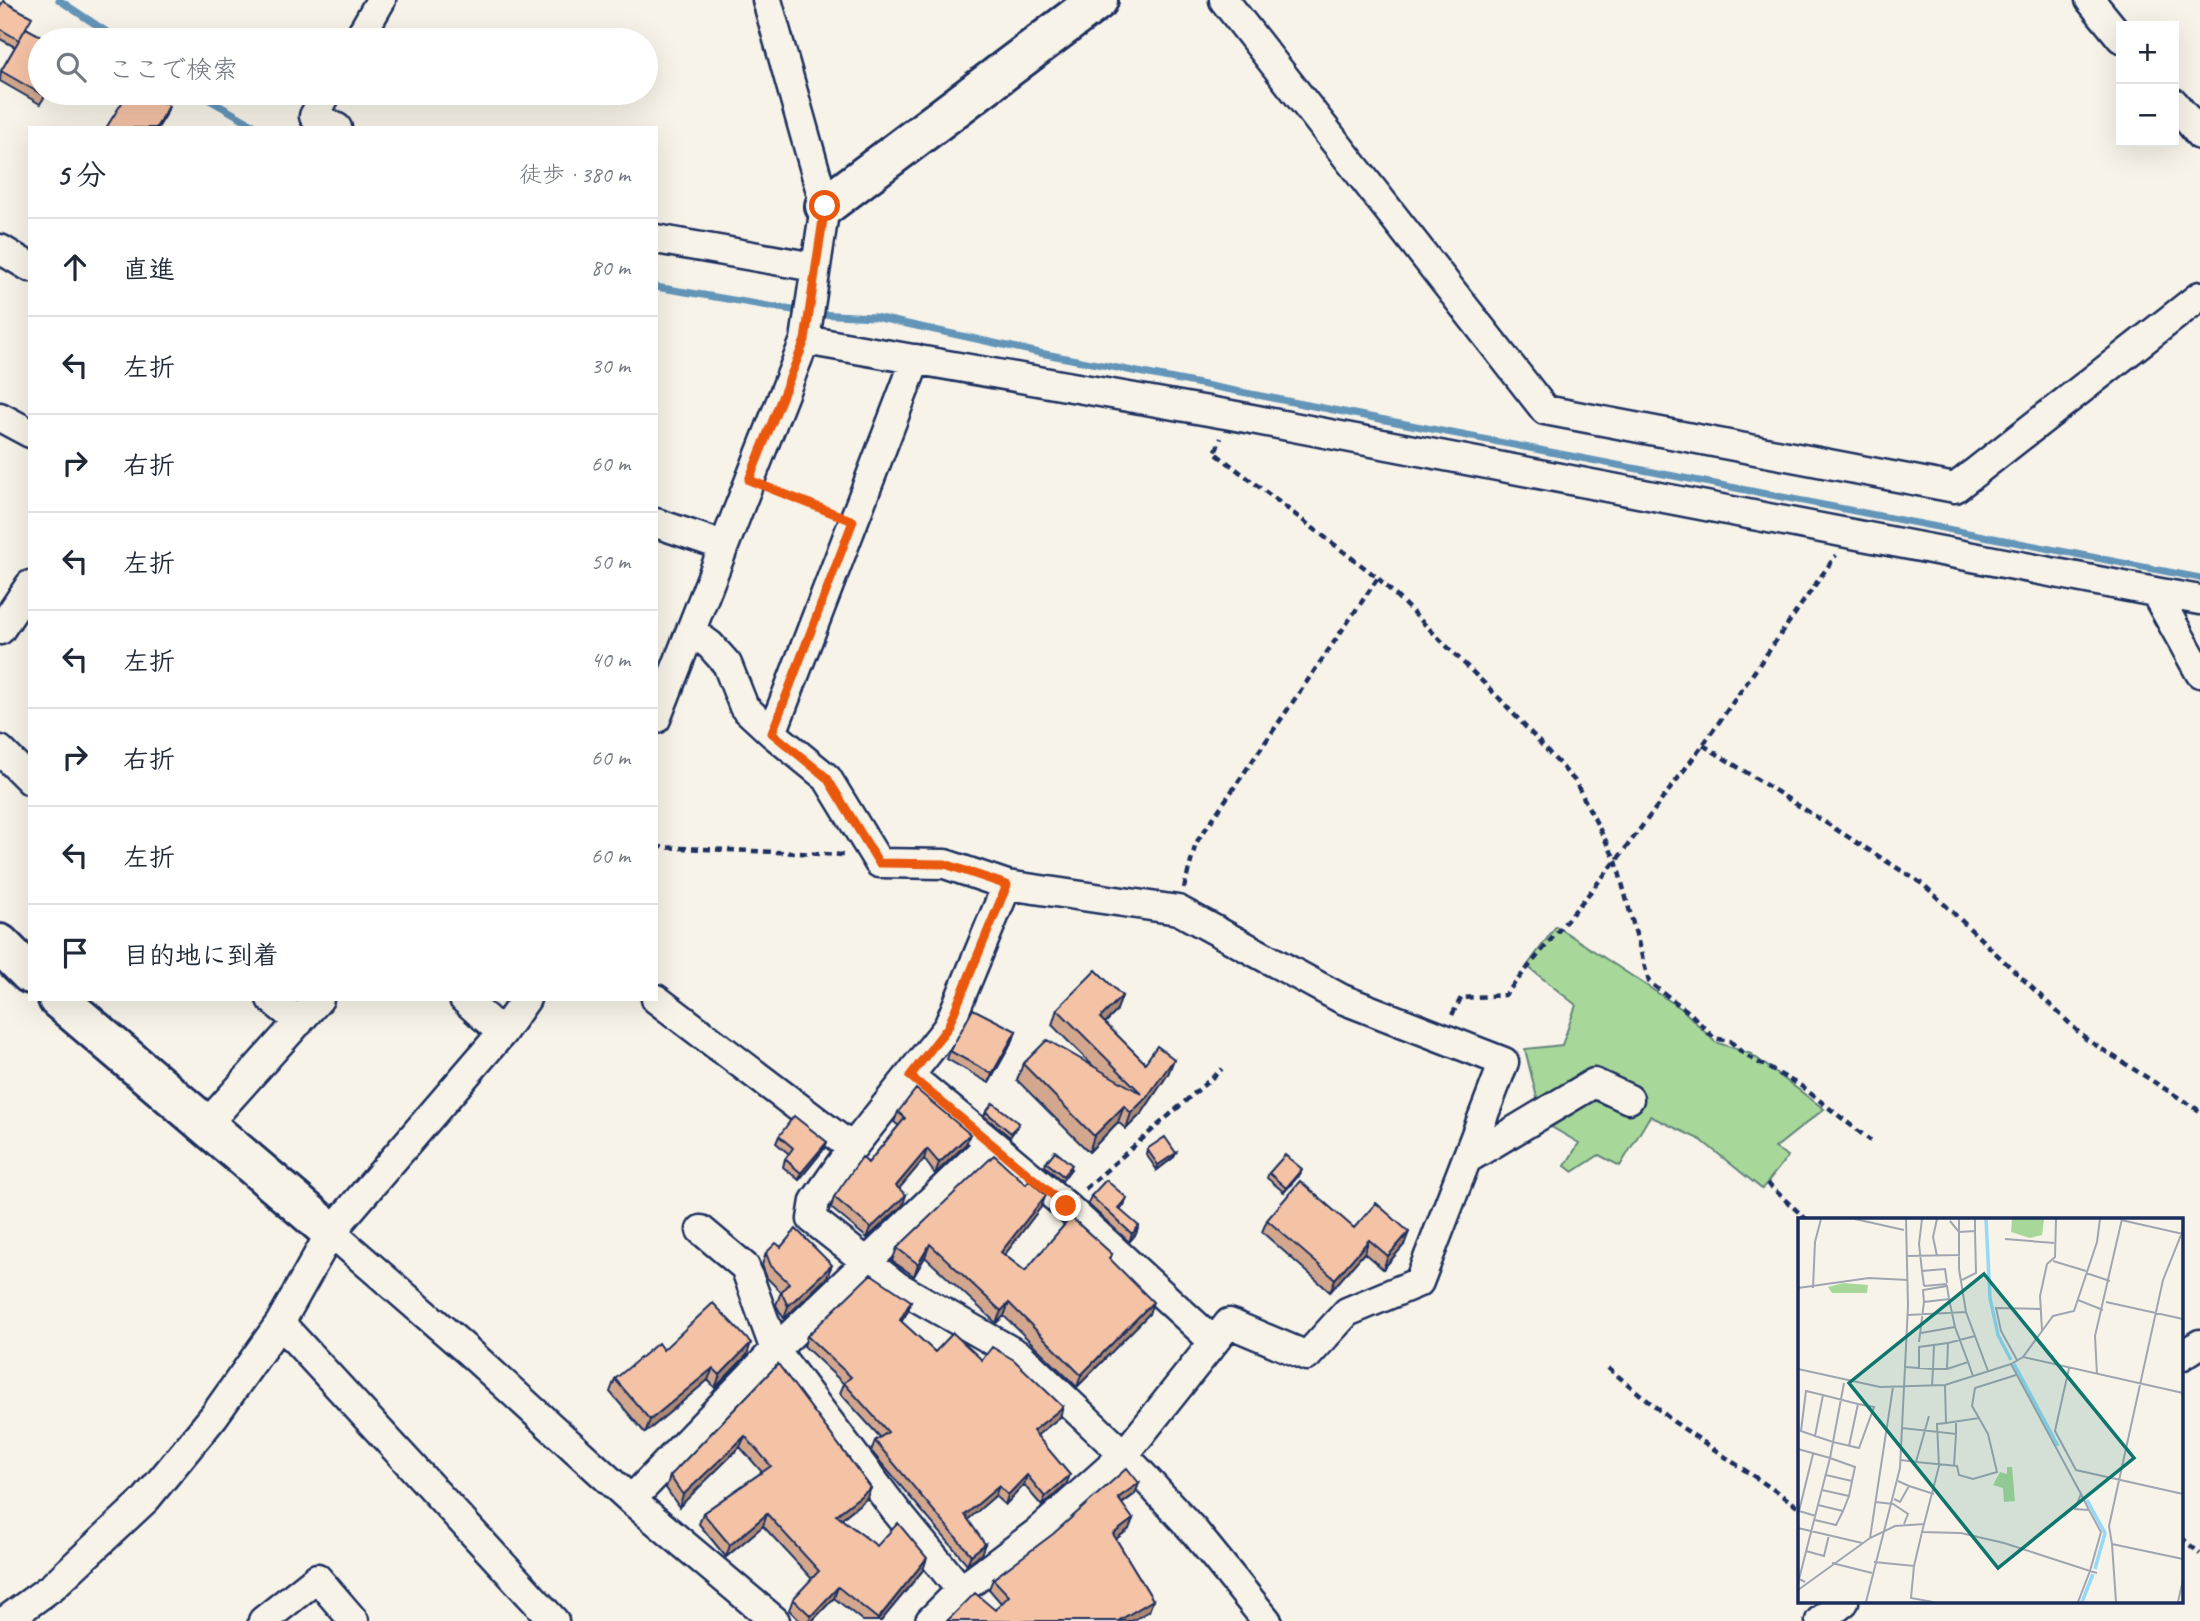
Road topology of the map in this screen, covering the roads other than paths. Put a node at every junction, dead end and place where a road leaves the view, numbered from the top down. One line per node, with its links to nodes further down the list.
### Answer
1 (381, 0): 6 (street)
2 (767, 0): 12 (street)
3 (1098, 0): 12 (street)
4 (1224, 0): 17 (street)
5 (2090, 0): 7 (street)
6 (365, 28)
7 (2116, 32)
8 (320, 105): 10 (street)
9 (2179, 109): 11 (street)
10 (333, 126)
11 (2200, 135)
12 (825, 206): 16 (street)
13 (658, 239): 16 (street)
14 (0, 249): 15 (street)
15 (28, 266)
16 (814, 268): 18 (street)
17 (2200, 296)
18 (805, 340): 19 (street); 23 (street)
19 (916, 359): 25 (street); 32 (street)
20 (0, 417): 21 (street)
21 (28, 432)
22 (658, 524): 23 (street)
23 (724, 546): 28 (street)
24 (28, 588): 27 (street)
25 (2155, 592): 26 (street); 29 (street)
26 (2200, 600)
27 (0, 631)
28 (691, 631): 30 (street); 32 (street)
29 (2200, 673)
30 (664, 677): 31 (street)
31 (658, 708)
32 (772, 733): 35 (street)
33 (0, 750): 34 (street)
34 (28, 778)
35 (1007, 885): 44 (street); 49 (street)
36 (60, 1001): 46 (street)
37 (273, 1001): 42 (street)
38 (317, 1001): 42 (street)
39 (466, 1001): 43 (street)
40 (525, 1001): 43 (street)
41 (658, 1001): 48 (street)
42 (299, 1022): 46 (street)
43 (502, 1033): 51 (street)
44 (910, 1076): 47 (street); 48 (street)
45 (1629, 1099): 49 (street)
46 (206, 1125): 51 (street)
47 (991, 1143): 52 (street); 54 (street)
48 (852, 1148): 52 (street)
49 (1467, 1159): 54 (street)
50 (701, 1230): 56 (street)
51 (331, 1232): 53 (street); 59 (street)
52 (866, 1263): 56 (street); 58 (street)
53 (280, 1323): 62 (street); 65 (street)
54 (1214, 1342): 58 (street)
55 (2200, 1344): 57 (street)
56 (775, 1350): 59 (street); 60 (street)
57 (2182, 1355)
58 (1125, 1455): 60 (street); 68 (street)
59 (631, 1500): 66 (street)
60 (961, 1590): 67 (street)
61 (1841, 1604): 69 (street)
62 (5, 1621)
63 (263, 1621): 64 (street)
64 (354, 1621)
65 (554, 1621)
66 (775, 1621)
67 (930, 1621)
68 (1267, 1621)
69 (1820, 1621)

